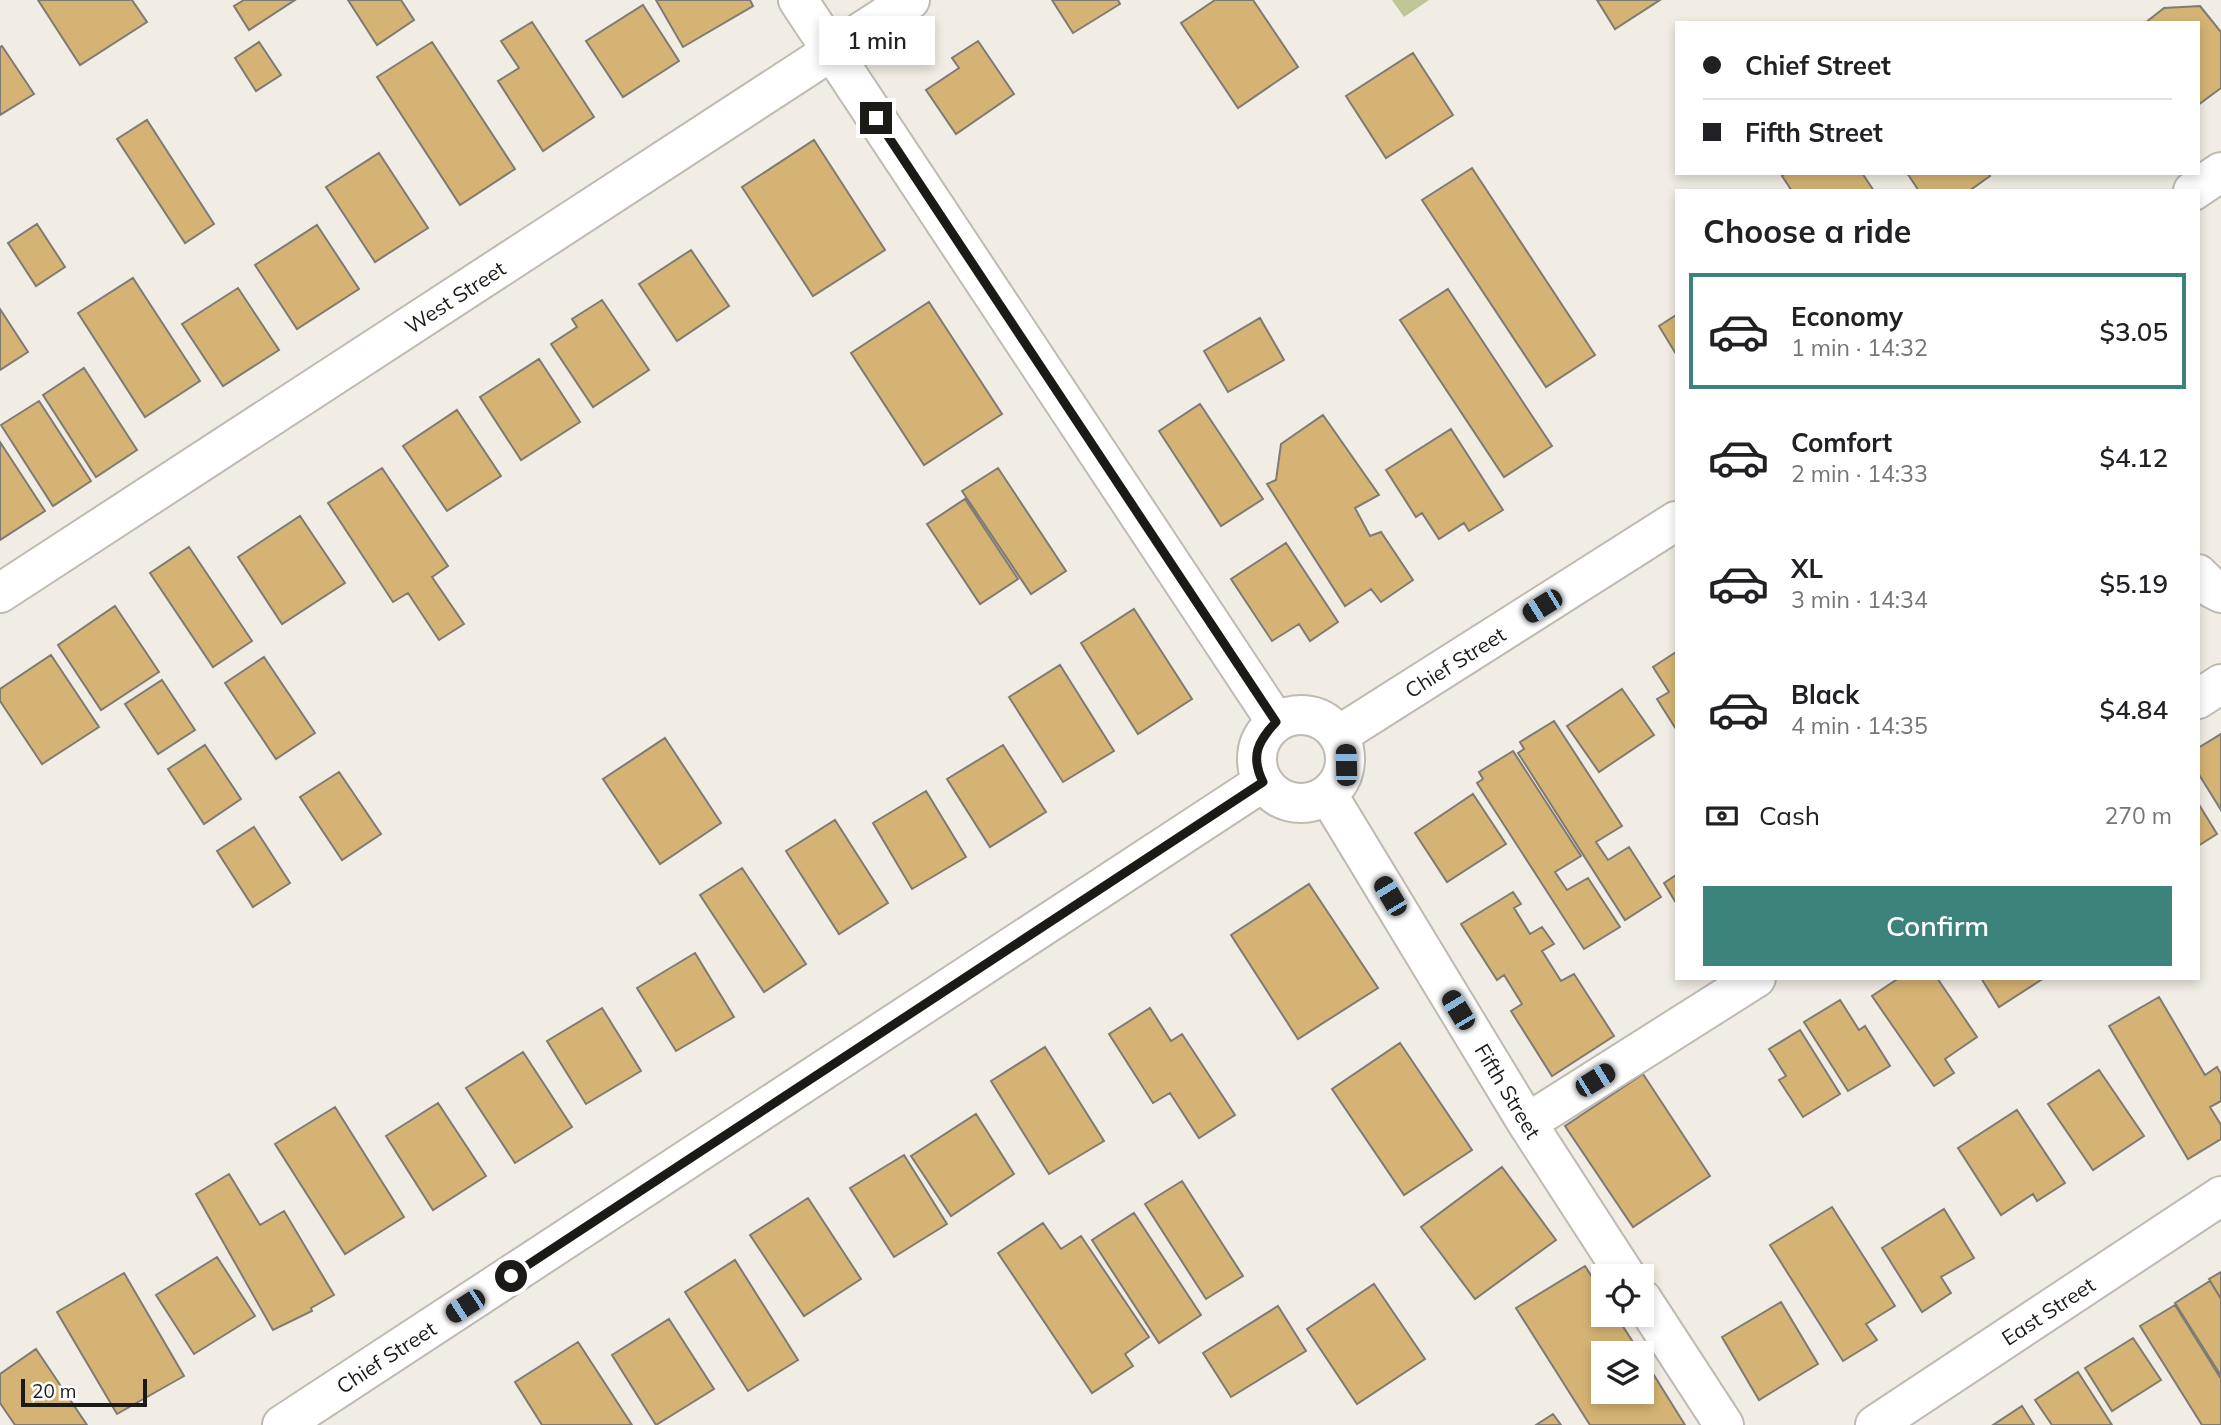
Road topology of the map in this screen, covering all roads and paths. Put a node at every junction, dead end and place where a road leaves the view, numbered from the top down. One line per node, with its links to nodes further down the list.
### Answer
1 (798, 0): 3 (street)
2 (910, 0): 3 (street, West Street)
3 (832, 51): 8 (street, West Street); 12 (street)
4 (2221, 172): 5 (street)
5 (2196, 189)
6 (1675, 522): 13 (street, Chief Street)
7 (2200, 576): 9 (street)
8 (0, 593)
9 (2221, 593)
10 (2221, 684): 11 (street)
11 (2200, 698)
12 (1276, 722): 13 (street); 14 (street)
13 (1339, 735): 15 (street)
14 (1263, 782): 15 (street); 21 (street, Chief Street)
15 (1328, 795): 17 (street, Fifth Street)
16 (1753, 980): 17 (street)
17 (1527, 1123): 19 (street, Fifth Street)
18 (2221, 1196): 23 (street, East Street)
19 (1618, 1264)
20 (1654, 1317): 22 (street)
21 (282, 1425)
22 (1724, 1425)
23 (1874, 1425)

